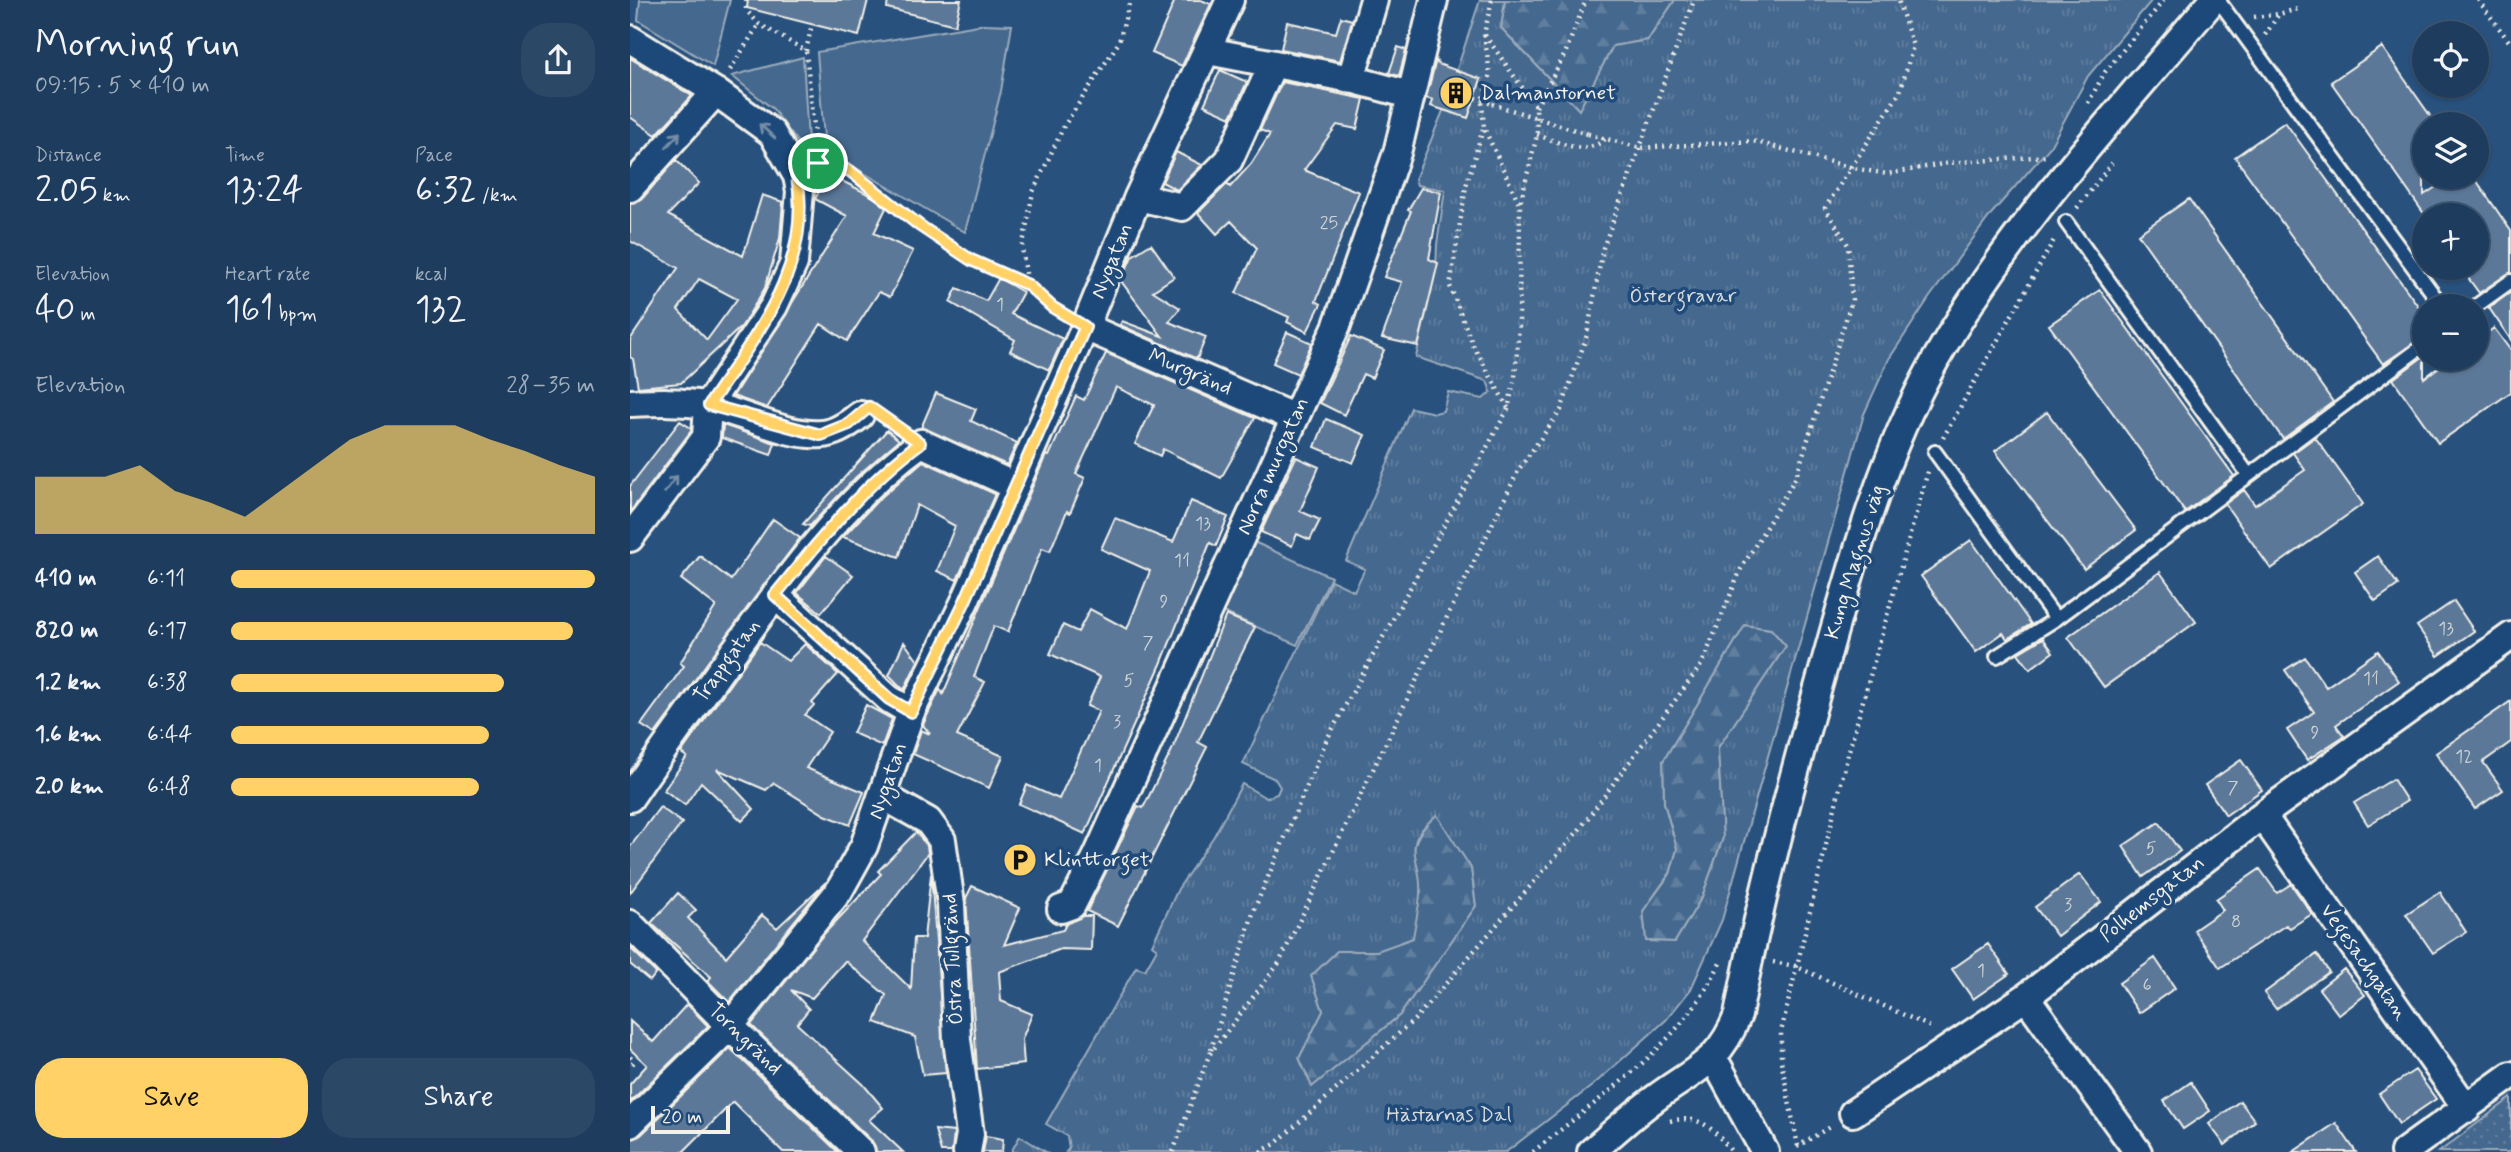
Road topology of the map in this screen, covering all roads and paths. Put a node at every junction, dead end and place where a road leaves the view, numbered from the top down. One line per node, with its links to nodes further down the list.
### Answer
1 (746, 0): 13 (path)
2 (1130, 0): 41 (path)
3 (1230, 0): 20 (street, Nygatan)
4 (1374, 0): 22 (street)
5 (1434, 0): 24 (street, Norra murgatan)
6 (1492, 0): 15 (path)
7 (1586, 0): 27 (path)
8 (1694, 0): 31 (path)
9 (1898, 0): 34 (path)
10 (2215, 0): 18 (lane); 66 (street, Kung Magnus väg)
11 (2478, 0): 17 (path)
12 (2298, 9): 18 (path)
13 (759, 24): 19 (path); 23 (path)
14 (812, 24): 19 (path)
15 (1484, 34): 26 (path); 27 (path)
16 (630, 39): 23 (street)
17 (2511, 44)
18 (2254, 50): 42 (lane)
19 (806, 51): 35 (path)
20 (1208, 51): 21 (street); 37 (street, Nygatan)
21 (1272, 66): 22 (street); 37 (street)
22 (1351, 79): 24 (street)
23 (716, 92): 35 (street, one-way to 23); 36 (street, one-way to 23)
24 (1410, 95): 50 (street, Norra murgatan)
25 (1475, 99): 26 (path)
26 (1482, 101): 28 (path); 30 (path, bridge)
27 (1536, 107): 29 (path)
28 (1484, 128): 38 (path); 48 (path)
29 (1537, 135): 30 (path); 38 (path)
30 (1605, 139): 31 (path)
31 (1640, 148): 34 (path); 71 (path)
32 (2054, 156): 34 (path)
33 (2117, 158): 39 (path)
34 (1853, 168): 84 (path)
35 (807, 169): 41 (path); 47 (street)
36 (630, 188)
37 (1138, 197): 44 (street, Nygatan)
38 (1520, 205): 48 (path)
39 (2066, 222): 52 (path); 53 (lane)
40 (2511, 281): 43 (lane)
41 (1028, 285): 44 (path)
42 (2433, 294)
43 (2489, 297)
44 (1085, 327): 50 (street, Murgränd); 54 (street, Nygatan)
45 (2412, 354): 53 (lane)
46 (630, 404): 47 (street)
47 (709, 405): 49 (street); 55 (street, one-way to 47)
48 (1508, 409): 71 (path)
49 (860, 415): 51 (path)
50 (1295, 418): 64 (street, Norra murgatan)
51 (920, 443): 54 (street); 56 (street, Trappgatan)
52 (1936, 452): 57 (lane); 67 (path)
53 (2248, 474): 57 (lane)
54 (1014, 486): 60 (street, Nygatan)
55 (630, 538)
56 (775, 595): 60 (street); 62 (street, Trappgatan)
57 (2056, 619): 59 (lane)
58 (2510, 639): 63 (street, Polhemsgatan)
59 (1997, 656)
60 (911, 712): 61 (street, Nygatan)
61 (884, 796): 69 (street, Nygatan); 82 (street, Östra Tullgränd)
62 (630, 798)
63 (2262, 815): 68 (street, Polhemsgatan); 76 (street, Vegesachgatan)
64 (1061, 909)
65 (630, 924): 69 (street, Torngränd)
66 (1749, 958): 67 (path); 73 (street, Kung Magnus väg); 85 (path)
67 (1795, 966): 70 (path); 80 (path)
68 (2026, 997): 70 (street, Polhemsgatan); 90 (street)
69 (730, 1026): 79 (street, Nygatan); 81 (street, Torngränd)
70 (1954, 1045): 77 (street, Polhemsgatan)
71 (1209, 1055): 83 (path)
72 (630, 1057): 74 (path)
73 (1714, 1059): 86 (street, Kung Magnus väg); 88 (street)
74 (630, 1067)
75 (2511, 1075): 76 (street)
76 (2467, 1109): 91 (street)
77 (1853, 1113): 80 (path)
78 (1668, 1122): 87 (path)
79 (630, 1124)
80 (1798, 1146): 89 (path)
81 (861, 1152)
82 (967, 1152)
83 (1173, 1152)
84 (1260, 1152)
85 (1532, 1152)
86 (1591, 1152)
87 (1732, 1152)
88 (1765, 1152)
89 (1787, 1152)
90 (2138, 1152)
91 (2404, 1152)

